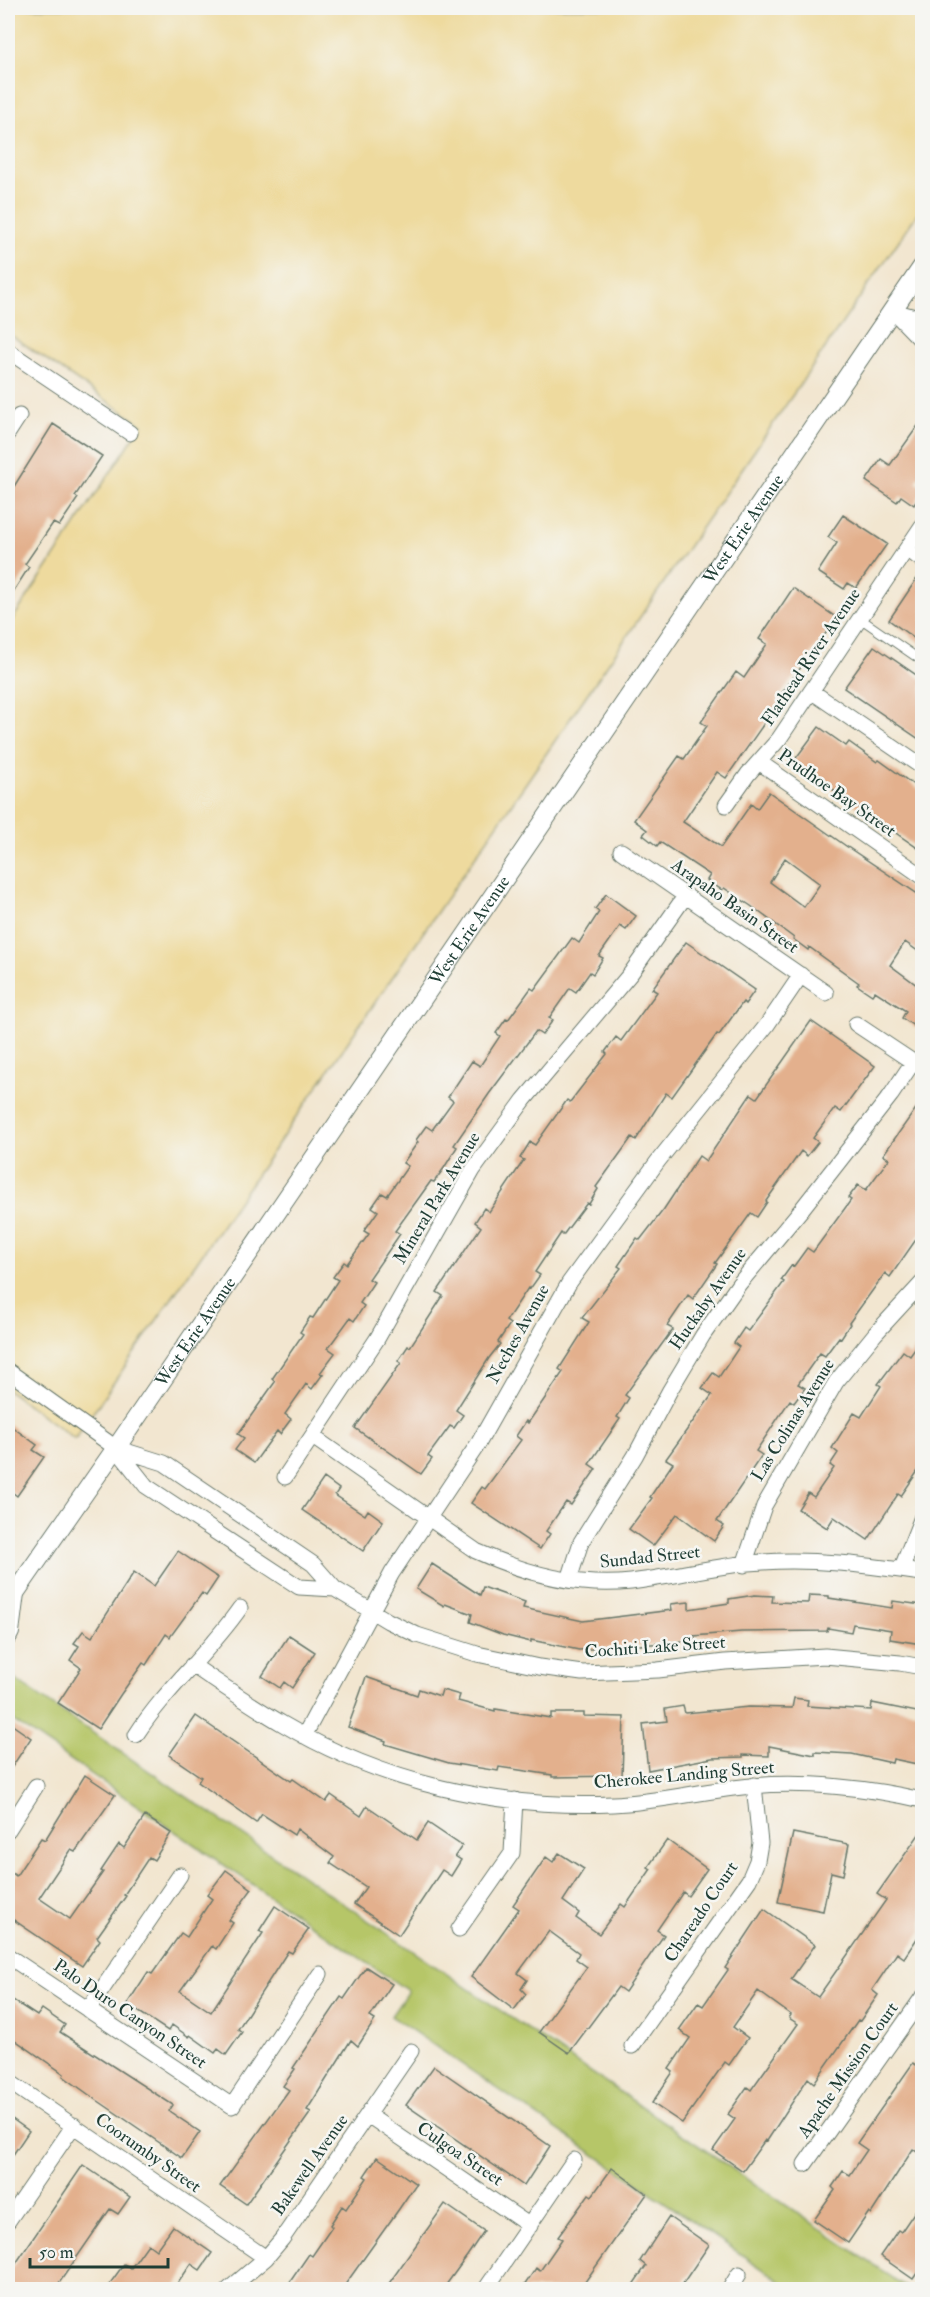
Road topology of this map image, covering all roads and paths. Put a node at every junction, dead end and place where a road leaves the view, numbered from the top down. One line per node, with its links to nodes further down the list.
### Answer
1 (922, 267): 2 (street, West Erie Avenue)
2 (893, 310): 3 (street); 4 (street); 28 (street, West Erie Avenue)
3 (922, 319)
4 (922, 341)
5 (8, 351): 8 (street)
6 (19, 416): 7 (street)
7 (8, 433)
8 (130, 434)
9 (922, 526): 10 (street, Flathead River Avenue)
10 (907, 549): 11 (street); 12 (street, Flathead River Avenue)
11 (922, 560)
12 (861, 619): 13 (lane); 14 (street, Flathead River Avenue)
13 (922, 662)
14 (811, 691): 15 (street, Flathead River Avenue); 16 (street)
15 (759, 762): 17 (street, Flathead River Avenue); 19 (street, Prudhoe Bay Street)
16 (922, 767)
17 (726, 805)
18 (621, 850): 20 (street, Arapaho Basin Street)
19 (922, 876)
20 (686, 895): 21 (street, Arapaho Basin Street); 27 (street, Mineral Park Avenue)
21 (801, 975): 22 (street, Arapaho Basin Street); 31 (street, Neches Avenue)
22 (826, 993)
23 (856, 1024): 24 (street)
24 (918, 1065): 35 (street, Huckaby Avenue)
25 (922, 1283): 32 (street, Las Colinas Avenue)
26 (8, 1371): 28 (street, Cochiti Lake Street)
27 (313, 1437): 29 (street, Mineral Park Avenue); 31 (street, Sundad Street)
28 (116, 1448): 36 (street, Cochiti Lake Street); 36 (street, Cochiti Lake Street); 37 (street, West Erie Avenue)
29 (285, 1477)
30 (922, 1517): 33 (street)
31 (427, 1518): 35 (street, Sundad Street); 39 (street, Neches Avenue)
32 (744, 1565): 33 (street, Sundad Street); 35 (street, Sundad Street)
33 (901, 1570): 34 (street, Sundad Street)
34 (922, 1573)
35 (569, 1580)
36 (334, 1589): 39 (street, Cochiti Lake Street)
37 (11, 1596): 40 (street, West Erie Avenue)
38 (240, 1608): 41 (street)
39 (372, 1612): 42 (street, Cochiti Lake Street); 44 (street, Neches Avenue)
40 (8, 1635)
41 (192, 1665): 43 (street); 44 (street, Cherokee Landing Street)
42 (922, 1667)
43 (136, 1735)
44 (304, 1736): 47 (street, Cherokee Landing Street)
45 (754, 1785): 47 (street, Cherokee Landing Street); 48 (street, Cherokee Landing Street); 56 (street, Chareado Court)
46 (36, 1786): 49 (street)
47 (515, 1800): 51 (street)
48 (922, 1800)
49 (8, 1830)
50 (180, 1875): 55 (street)
51 (459, 1929)
52 (8, 1956): 55 (street, Palo Duro Canyon Street)
53 (320, 1974): 55 (street, Palo Duro Canyon Street)
54 (922, 1998): 62 (street, Apache Mission Court)
55 (88, 2010)
56 (632, 2046)
57 (411, 2051): 59 (street, Bakewell Avenue)
58 (8, 2081): 60 (street, Coorumby Street)
59 (368, 2115): 64 (street, Culgoa Street); 65 (street, Bakewell Avenue)
60 (74, 2125): 63 (street); 65 (street, Coorumby Street)
61 (574, 2160): 64 (street)
62 (805, 2164)
63 (8, 2221)
64 (530, 2226): 68 (street)
65 (266, 2258): 67 (street, Bakewell Avenue)
66 (739, 2274): 69 (street)
67 (228, 2289)
68 (485, 2289)
69 (729, 2289)

